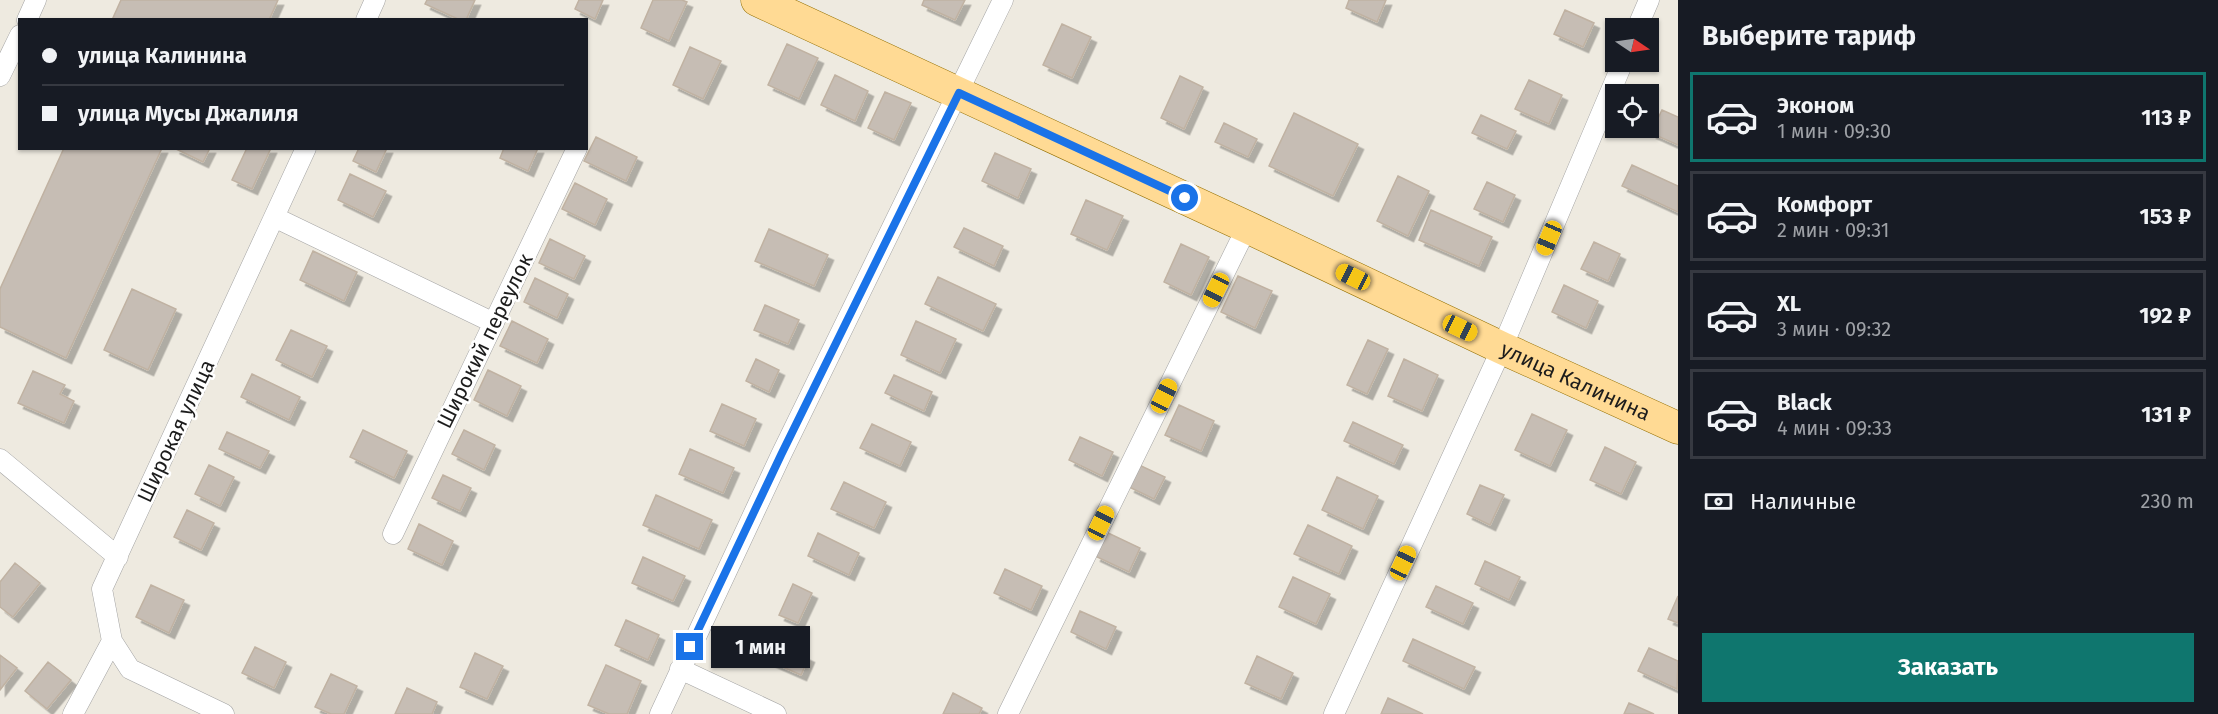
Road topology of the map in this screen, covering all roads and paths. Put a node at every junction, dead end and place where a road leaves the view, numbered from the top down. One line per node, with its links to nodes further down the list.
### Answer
1 (36, 0): 6 (street)
2 (375, 0): 7 (street)
3 (757, 0): 12 (main road, улица Калинина)
4 (1004, 0): 12 (street)
5 (1649, 0): 8 (street)
6 (28, 18)
7 (367, 18)
8 (1641, 18)
9 (18, 38): 11 (street)
10 (1619, 72): 18 (street)
11 (0, 76)
12 (959, 93): 16 (main road, улица Калинина); 24 (street)
13 (305, 150): 15 (street, Широкая улица)
14 (576, 150): 17 (street, Широкий переулок)
15 (274, 217): 17 (street); 22 (street, Широкая улица)
16 (1247, 227): 18 (main road, улица Калинина); 29 (street)
17 (494, 323): 21 (street, Широкий переулок)
18 (1502, 348): 19 (main road, улица Калинина); 30 (street)
19 (1678, 428)
20 (0, 459): 22 (street)
21 (393, 534)
22 (118, 557): 23 (street, Широкая улица)
23 (112, 641): 25 (street); 26 (street)
24 (680, 669): 27 (street); 28 (street)
25 (73, 714)
26 (224, 714)
27 (660, 714)
28 (776, 714)
29 (1008, 714)
30 (1334, 714)

